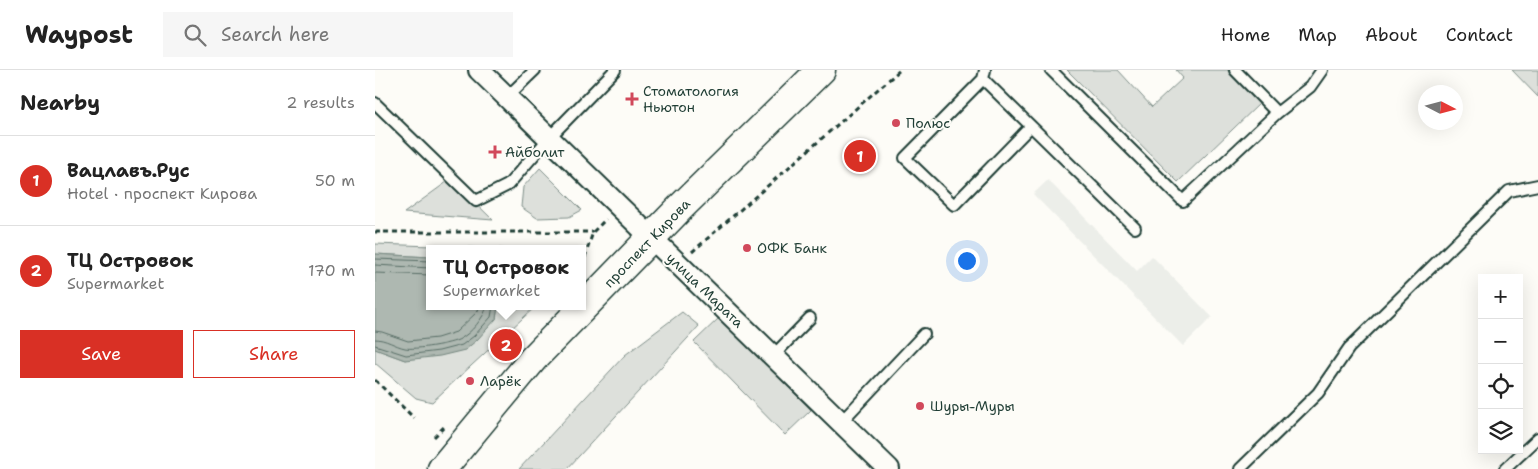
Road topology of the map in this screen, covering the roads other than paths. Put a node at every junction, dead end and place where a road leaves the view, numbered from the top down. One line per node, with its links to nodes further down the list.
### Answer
1 (479, 70): 9 (street, улица Марата)
2 (535, 70): 9 (lane)
3 (615, 70): 13 (lane)
4 (821, 70): 16 (main road, проспект Кирова)
5 (1051, 70): 11 (lane)
6 (1235, 70): 11 (lane)
7 (1322, 70): 11 (lane)
8 (984, 74): 12 (lane); 12 (lane)
9 (507, 97): 13 (street, улица Марата)
10 (375, 103): 13 (lane)
11 (1277, 113)
12 (1031, 126): 15 (lane)
13 (549, 138): 16 (street, улица Марата)
14 (1538, 185): 26 (lane)
15 (1135, 228)
16 (651, 238): 17 (main road, проспект Кирова); 21 (street, улица Марата)
17 (586, 305)
18 (581, 310): 24 (main road, проспект Кирова)
19 (811, 318): 21 (lane)
20 (924, 334): 22 (lane)
21 (773, 356): 22 (street, улица Марата)
22 (841, 422): 25 (street, улица Марата)
23 (1538, 438): 27 (lane)
24 (442, 469)
25 (889, 469)
26 (1240, 469)
27 (1505, 469)

